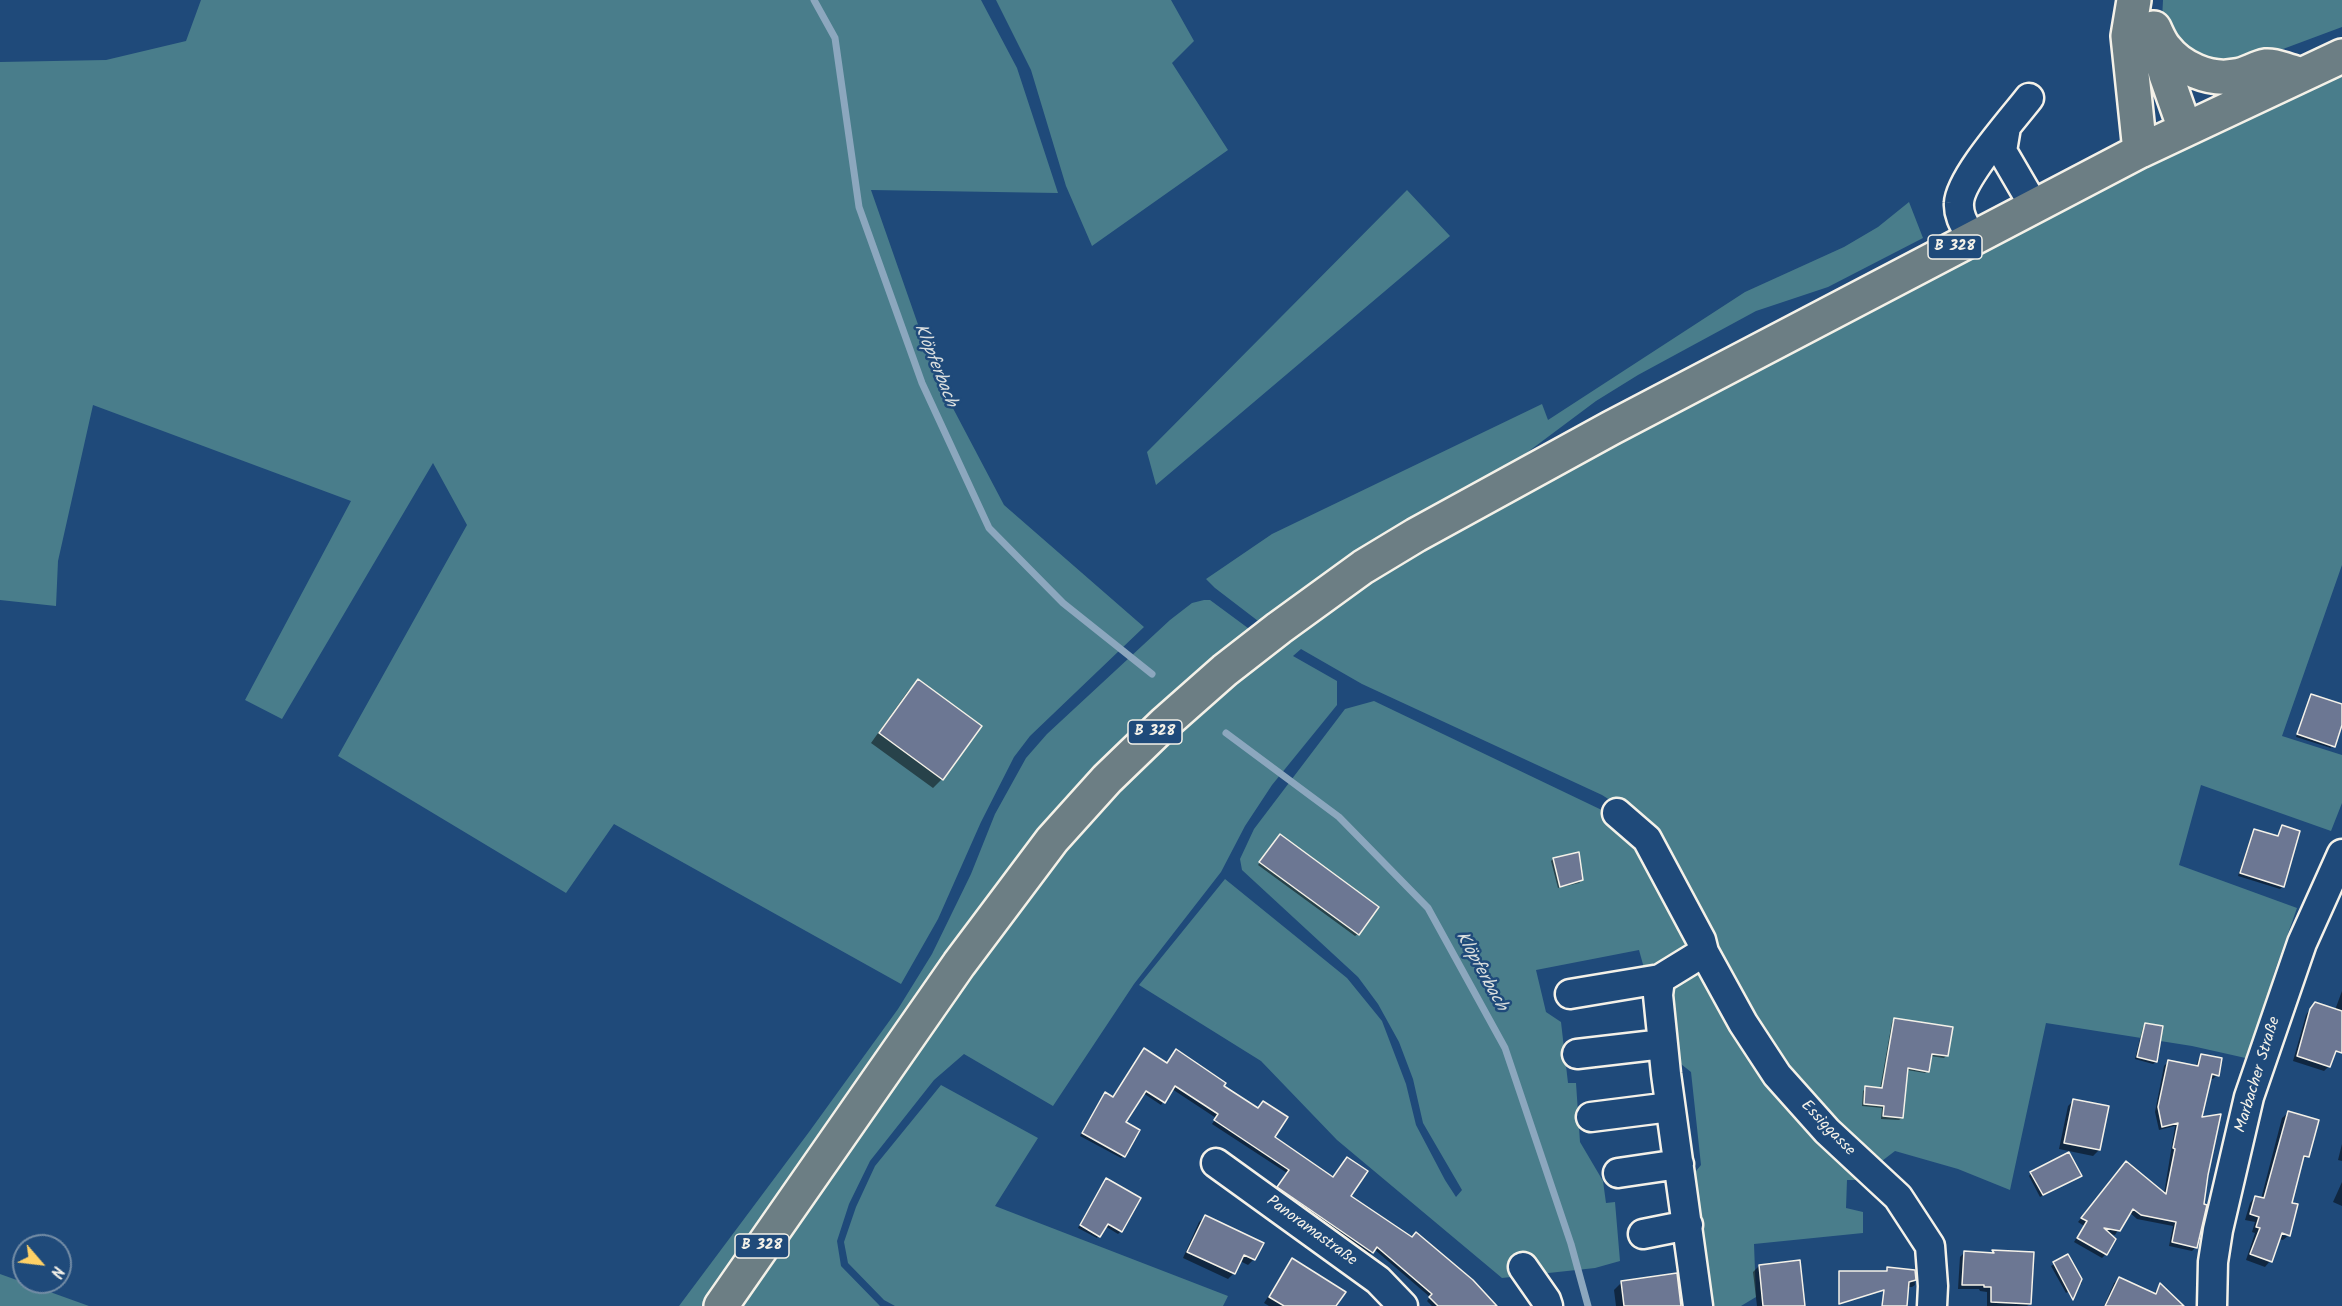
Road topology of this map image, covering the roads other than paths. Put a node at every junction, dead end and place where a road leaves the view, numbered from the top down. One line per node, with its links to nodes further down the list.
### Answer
1 (2134, 0): 8 (main road)
2 (2154, 14): 4 (main road); 7 (main road)
3 (2342, 56): 4 (main road, B 328)
4 (2304, 72): 7 (main road, B 328)
5 (2029, 98): 6 (street)
6 (2006, 127): 9 (street); 10 (street)
7 (2185, 129): 8 (main road, B 328)
8 (2140, 151): 9 (main road, B 328)
9 (2034, 206): 10 (main road, B 328)
10 (1972, 238): 26 (main road, B 328)
11 (1617, 813): 13 (street, Essiggasse)
12 (2342, 854): 31 (street, Marbacher Straße)
13 (1704, 952): 14 (street); 30 (street, Essiggasse)
14 (1660, 978): 15 (street); 16 (street)
15 (1570, 994)
16 (1663, 1044): 17 (street); 18 (street)
17 (1577, 1054)
18 (1670, 1107): 19 (street); 21 (street)
19 (1591, 1117)
20 (1215, 1163): 27 (street, Panoramastraße)
21 (1679, 1164): 22 (street); 23 (street)
22 (1618, 1173)
23 (1688, 1225): 24 (street); 29 (street)
24 (1643, 1234)
25 (1523, 1267): 28 (street)
26 (721, 1306)
27 (1402, 1306)
28 (1548, 1306)
29 (1698, 1306)
30 (1932, 1306)
31 (2212, 1306)

